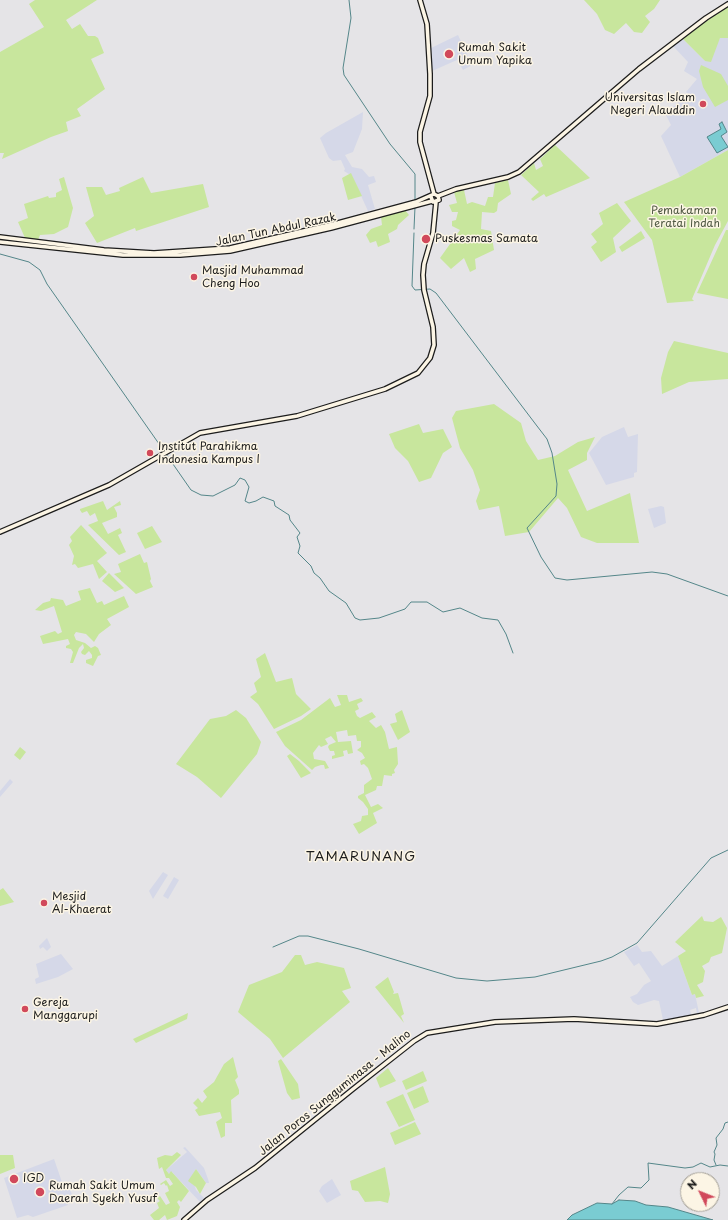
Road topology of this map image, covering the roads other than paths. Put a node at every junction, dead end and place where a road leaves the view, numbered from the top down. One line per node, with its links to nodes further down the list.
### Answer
1 (420, 0): 3 (main road)
2 (728, 4): 3 (main road, Jalan Tun Abdul Razak)
3 (434, 196): 4 (main road); 4 (main road); 5 (main road, Jalan Tun Abdul Razak)
4 (434, 202): 5 (main road, Jalan Tun Abdul Razak); 9 (main road)
5 (384, 212): 8 (main road, Jalan Tun Abdul Razak)
6 (0, 237): 8 (main road, Jalan Tun Abdul Razak)
7 (0, 242): 8 (main road, Jalan Tun Abdul Razak)
8 (154, 254)
9 (0, 532)
10 (728, 1007): 11 (main road, Jalan Poros Sungguminasa - Malino)
11 (184, 1220)

